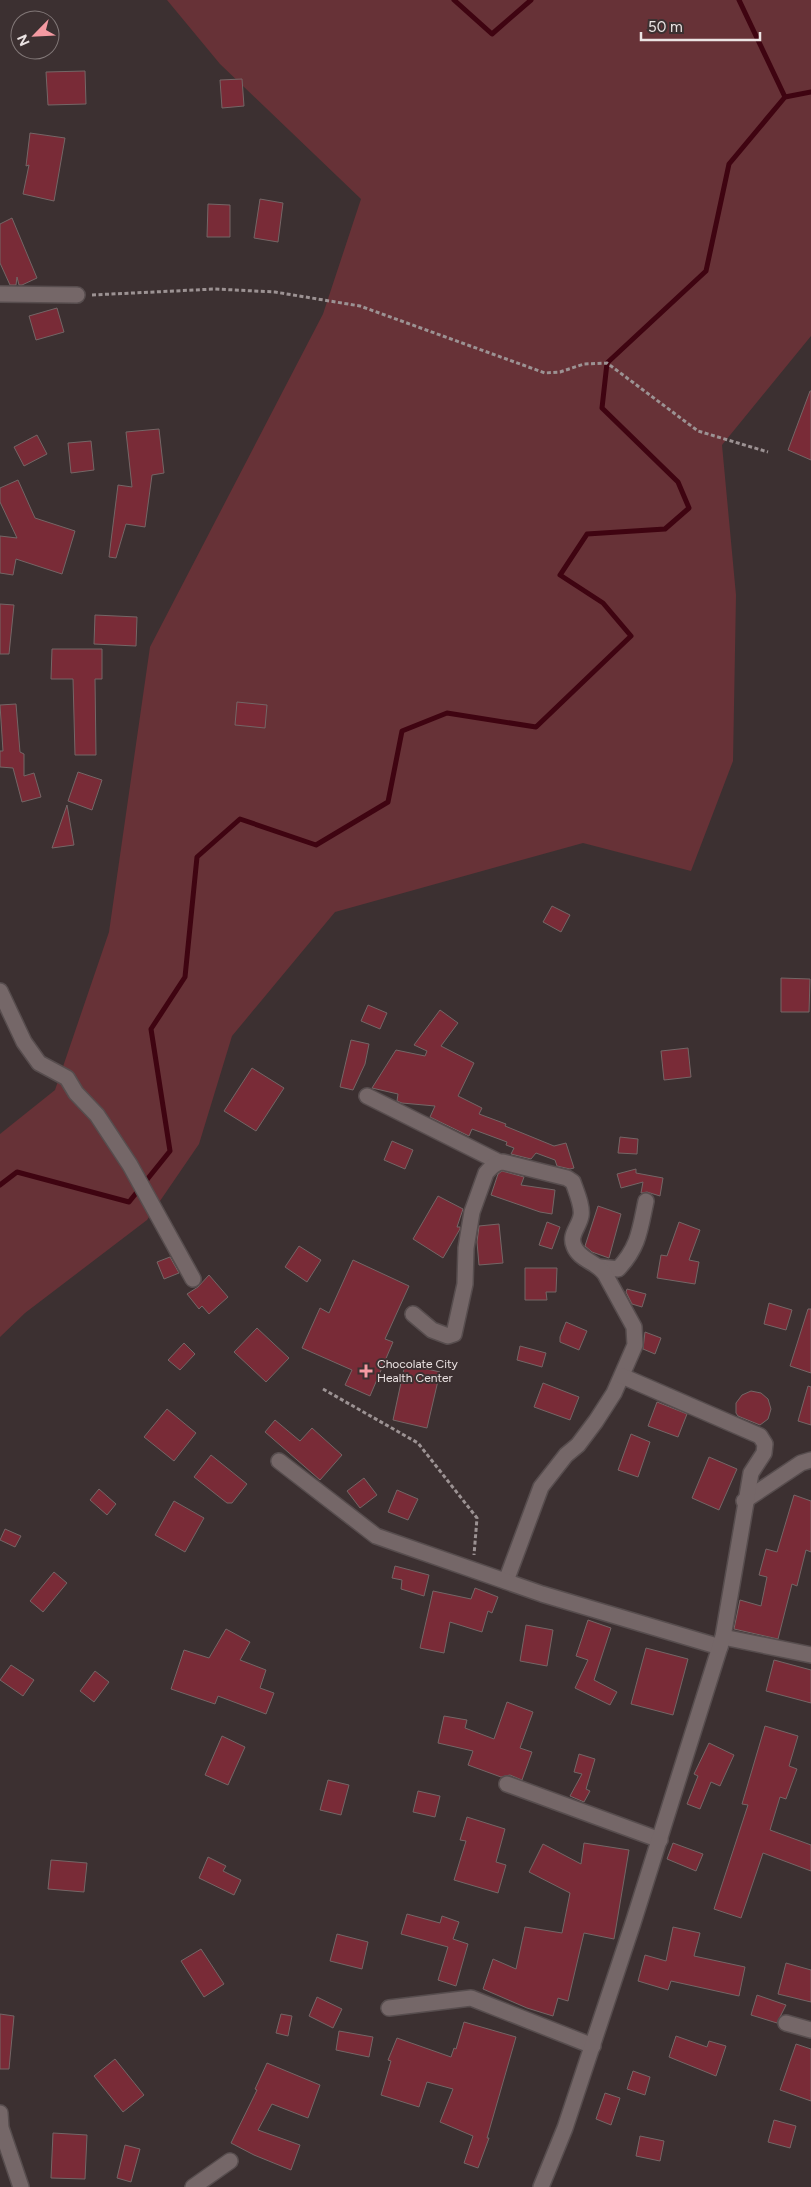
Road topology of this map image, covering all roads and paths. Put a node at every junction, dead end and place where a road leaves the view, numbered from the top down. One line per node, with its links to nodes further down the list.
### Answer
1 (0, 294): 2 (street)
2 (77, 295): 3 (path)
3 (768, 452)
4 (0, 990): 9 (street)
5 (367, 1096): 6 (street)
6 (499, 1162): 8 (street); 10 (street)
7 (646, 1200): 8 (street)
8 (600, 1267): 11 (street)
9 (193, 1279)
10 (413, 1314)
11 (622, 1376): 15 (street); 17 (street)
12 (324, 1389): 16 (path)
13 (811, 1460): 15 (street)
14 (280, 1461): 16 (street)
15 (744, 1501): 18 (street)
16 (473, 1569): 17 (street)
17 (506, 1581): 18 (street)
18 (721, 1642): 19 (street); 21 (street)
19 (811, 1655)
20 (507, 1784): 21 (street)
21 (660, 1840): 25 (street)
22 (389, 2008): 25 (street)
23 (786, 2022): 24 (street)
24 (811, 2030)
25 (593, 2046): 30 (street)
26 (0, 2113): 28 (street)
27 (230, 2161): 29 (street)
28 (22, 2187)
29 (193, 2187)
30 (541, 2187)

